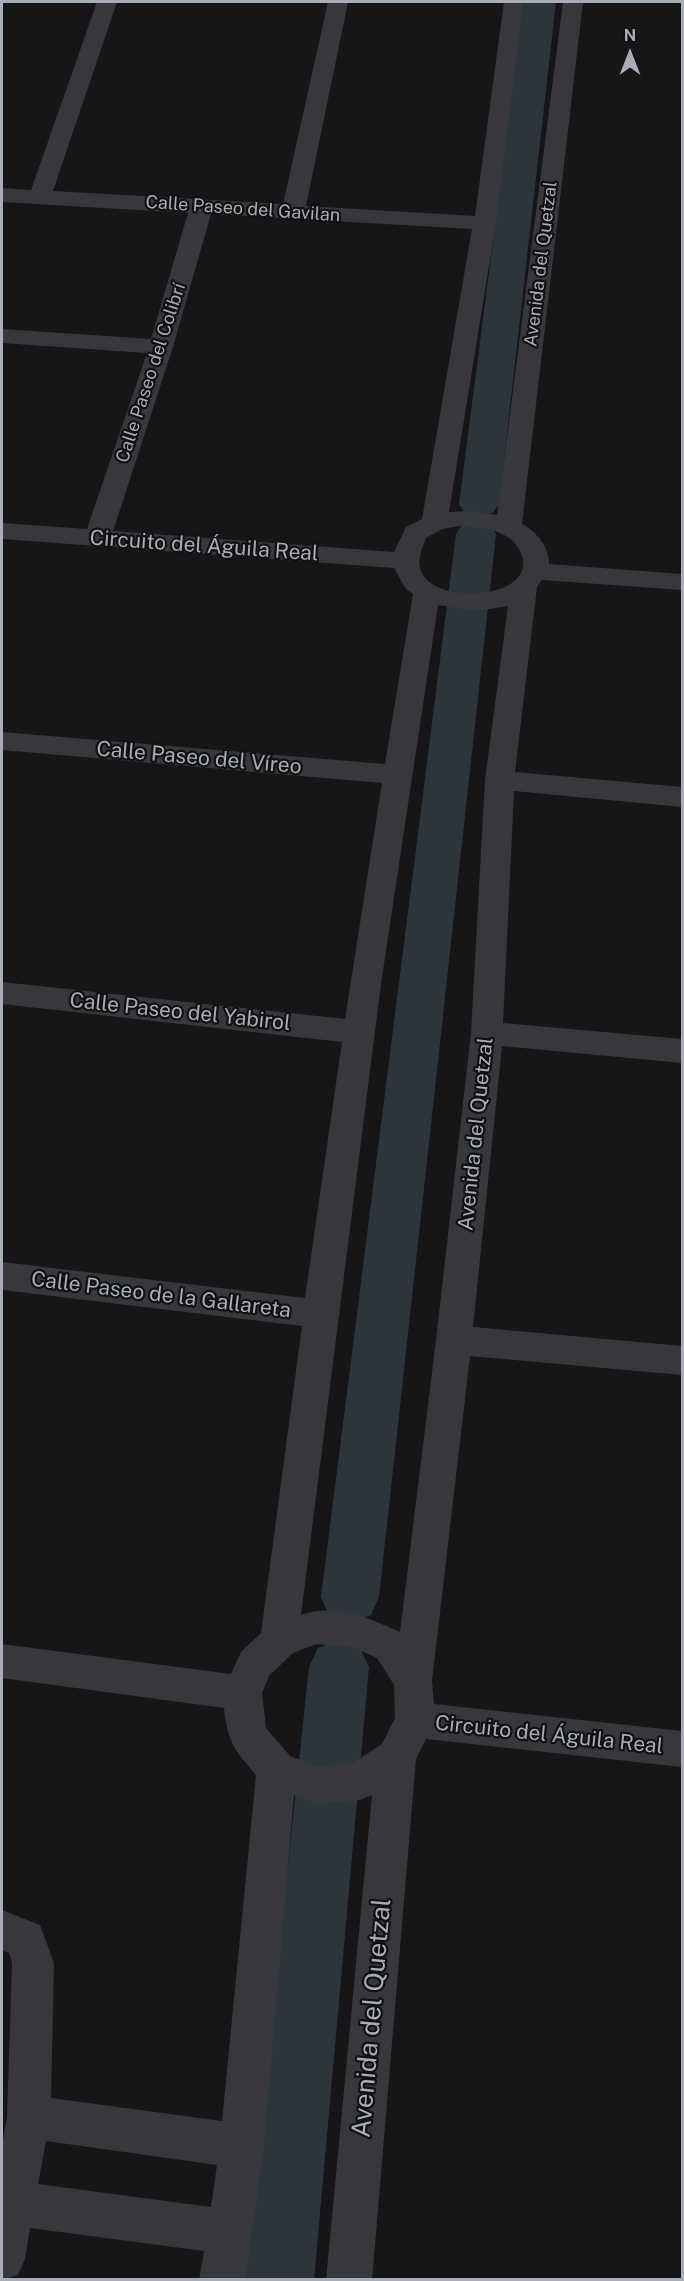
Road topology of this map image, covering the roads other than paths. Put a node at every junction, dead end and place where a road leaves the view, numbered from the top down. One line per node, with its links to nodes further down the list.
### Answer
1 (107, 2): 6 (street)
2 (338, 2): 8 (street)
3 (514, 2): 9 (street)
4 (573, 2): 13 (street, Avenida del Quetzal)
5 (2, 195): 6 (street, Calle Paseo del Gavilan)
6 (40, 198): 7 (street, Calle Paseo del Gavilan)
7 (202, 205): 8 (street, Calle Paseo del Gavilan); 11 (street, Calle Paseo del Colibrí)
8 (293, 212): 9 (street, Calle Paseo del Gavilan)
9 (485, 223): 12 (street)
10 (2, 336): 11 (street)
11 (160, 347): 15 (street, Calle Paseo del Colibrí)
12 (434, 523): 13 (street); 16 (street)
13 (509, 527): 18 (street)
14 (2, 531): 15 (street, Circuito del Águila Real)
15 (96, 539): 16 (street, Circuito del Águila Real)
16 (406, 561): 19 (street)
17 (682, 582): 18 (street)
18 (511, 589): 19 (street); 22 (street, Avenida del Quetzal)
19 (427, 592): 21 (street)
20 (2, 741): 21 (street, Calle Paseo del Víreo)
21 (396, 776): 25 (street)
22 (500, 780): 23 (street); 26 (street, Avenida del Quetzal)
23 (682, 797)
24 (2, 993): 25 (street, Calle Paseo del Yabirol)
25 (359, 1032): 29 (street)
26 (487, 1033): 27 (street); 30 (street, Avenida del Quetzal)
27 (682, 1051)
28 (2, 1276): 29 (street, Calle Paseo de la Gallareta)
29 (320, 1314): 32 (street)
30 (454, 1340): 31 (street); 34 (street, Avenida del Quetzal)
31 (682, 1361)
32 (279, 1641): 34 (street); 35 (street)
33 (2, 1661): 35 (street)
34 (413, 1681): 36 (street)
35 (242, 1693): 39 (street)
36 (415, 1720): 37 (street, Circuito del Águila Real); 38 (street)
37 (682, 1749)
38 (394, 1758): 39 (street); 47 (street, Avenida del Quetzal)
39 (276, 1770): 42 (street)
40 (2, 1930): 41 (street)
41 (28, 2117): 42 (street); 43 (street)
42 (242, 2146): 44 (street)
43 (12, 2203): 44 (street); 45 (street)
44 (229, 2232): 46 (street)
45 (2, 2259)
46 (222, 2280)
47 (349, 2280)

